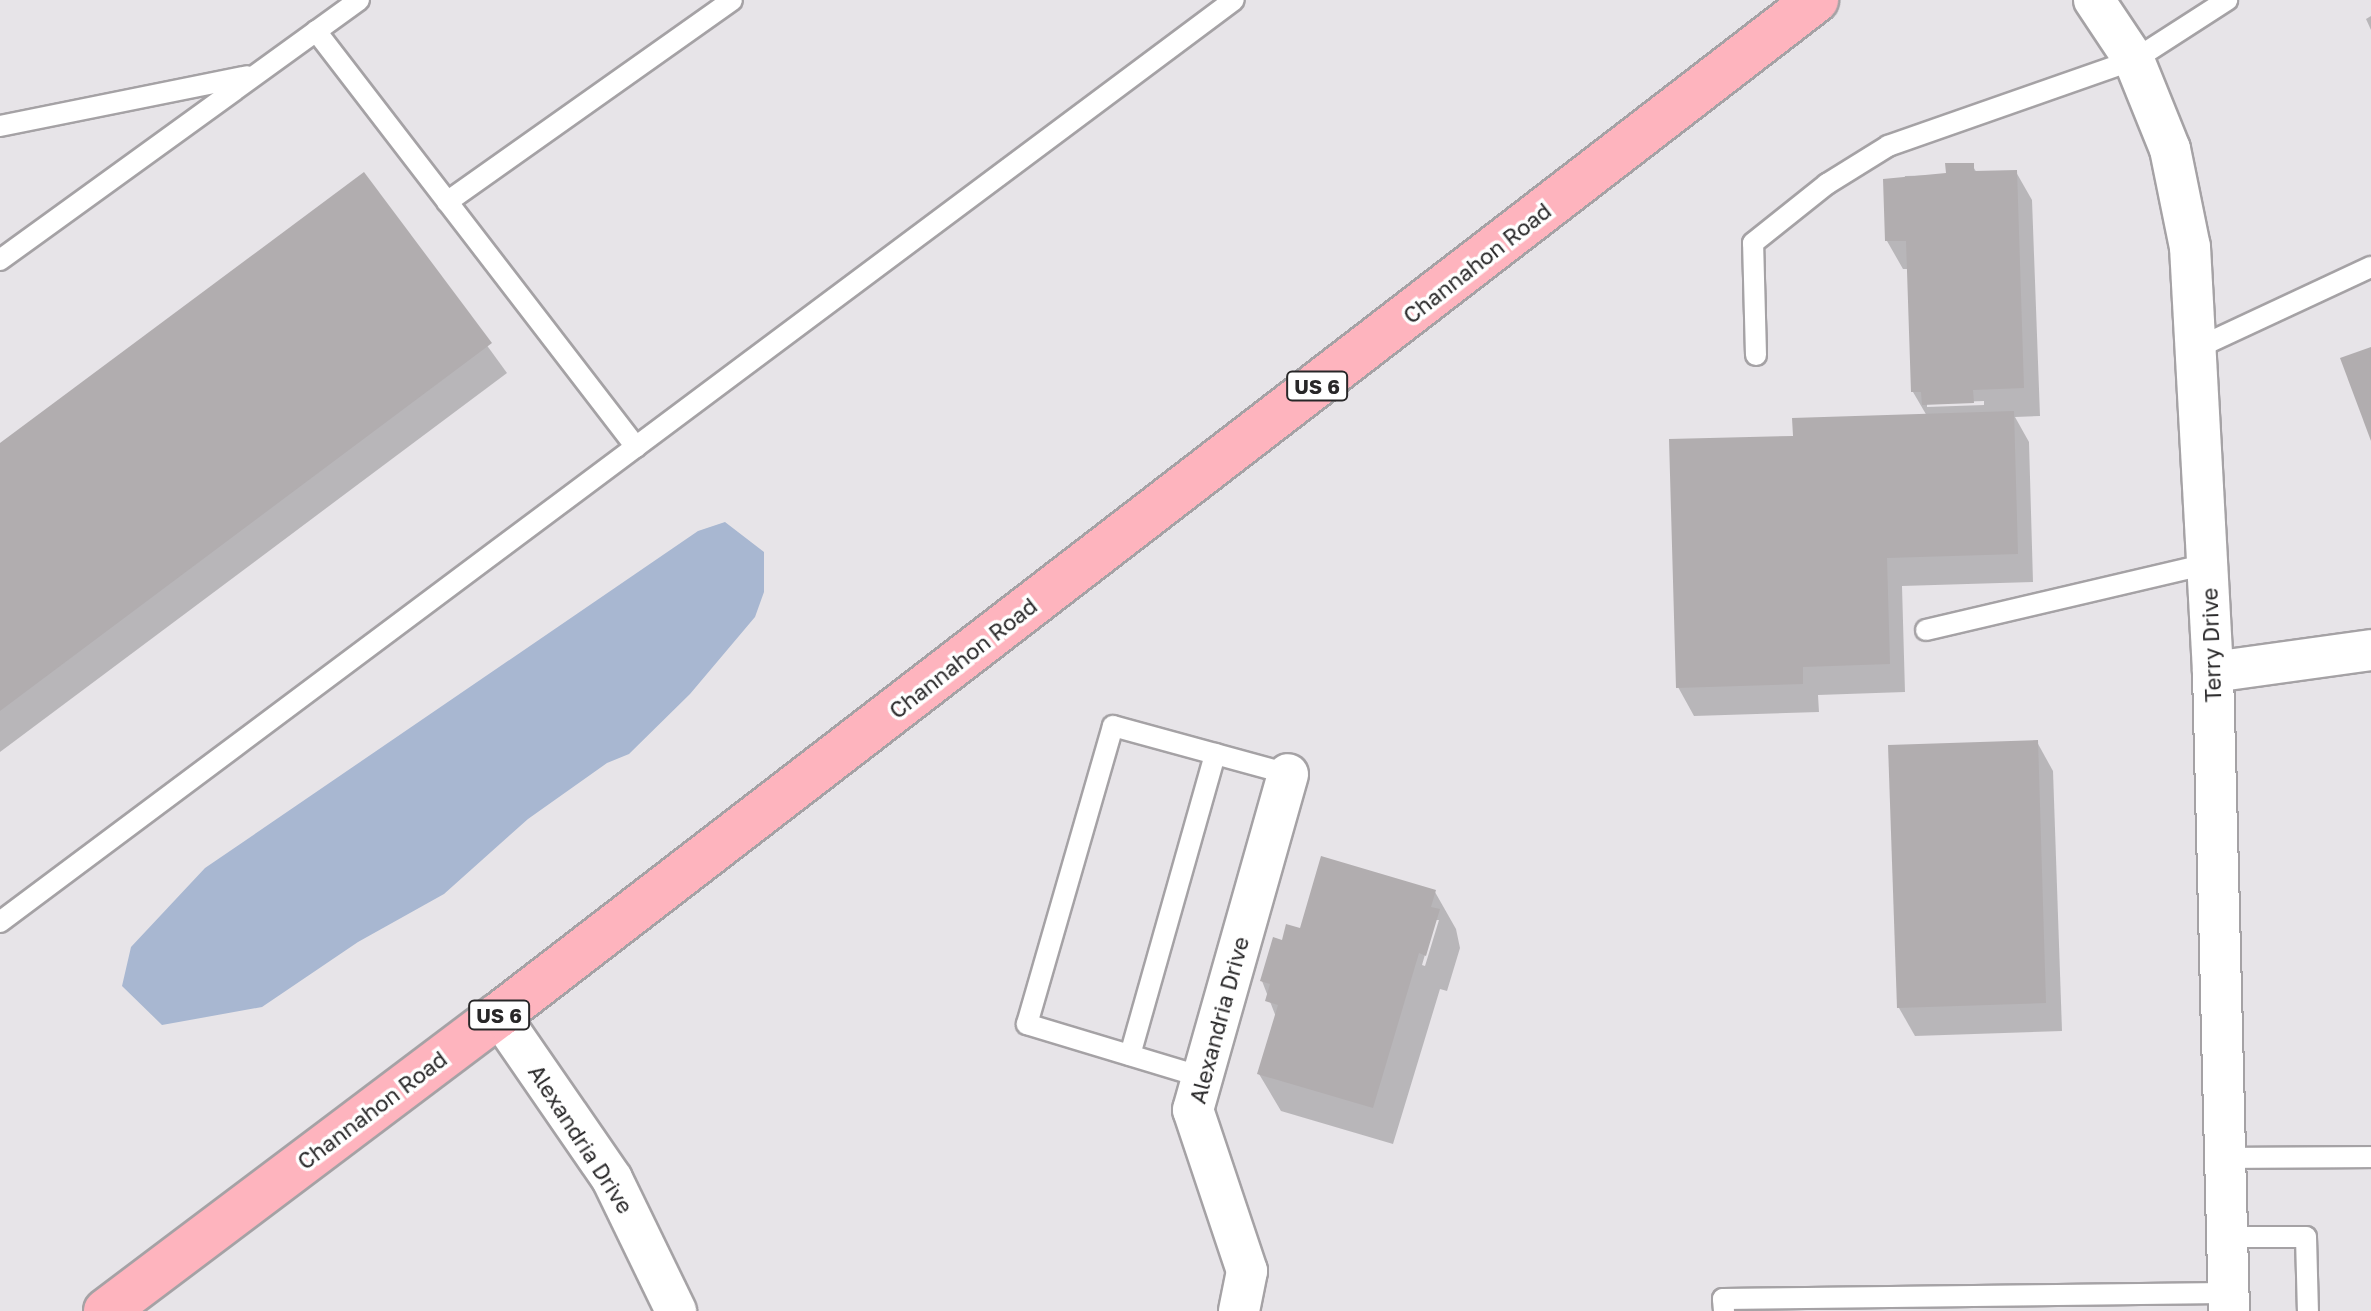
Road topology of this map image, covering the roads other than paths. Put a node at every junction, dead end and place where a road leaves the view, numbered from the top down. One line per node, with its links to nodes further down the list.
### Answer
1 (359, 0): 7 (lane)
2 (732, 0): 11 (lane)
3 (1234, 0): 16 (lane)
4 (1816, 0): 24 (main road, Channahon Road / US 6)
5 (2094, 0): 8 (street, Terry Drive)
6 (2227, 0): 8 (lane)
7 (316, 31): 9 (lane); 11 (lane)
8 (2134, 60): 14 (street, Terry Drive); 15 (lane)
9 (255, 75): 10 (lane); 12 (lane)
10 (0, 126)
11 (447, 202): 16 (lane)
12 (0, 260)
13 (2371, 267): 14 (lane)
14 (2197, 348): 17 (street, Terry Drive)
15 (1756, 355)
16 (636, 447): 23 (lane)
17 (2208, 564): 18 (lane); 20 (street, Terry Drive)
18 (1926, 630)
19 (2371, 650): 20 (street)
20 (2213, 672): 28 (street, Terry Drive)
21 (1215, 754): 22 (lane); 25 (lane); 25 (lane)
22 (1288, 774): 26 (street, Alexandria Drive)
23 (0, 922)
24 (499, 1015): 32 (main road, Channahon Road / US 6); 33 (street, Alexandria Drive)
25 (1130, 1055): 26 (lane)
26 (1202, 1077): 34 (street, Alexandria Drive)
27 (2371, 1157): 28 (lane)
28 (2226, 1158): 29 (street, Terry Drive)
29 (2228, 1237): 31 (street, Terry Drive); 36 (lane)
30 (2101, 1302): 31 (lane); 35 (lane)
31 (2229, 1302)
32 (106, 1311)
33 (676, 1311)
34 (1239, 1311)
35 (1724, 1311)
36 (2308, 1311)

